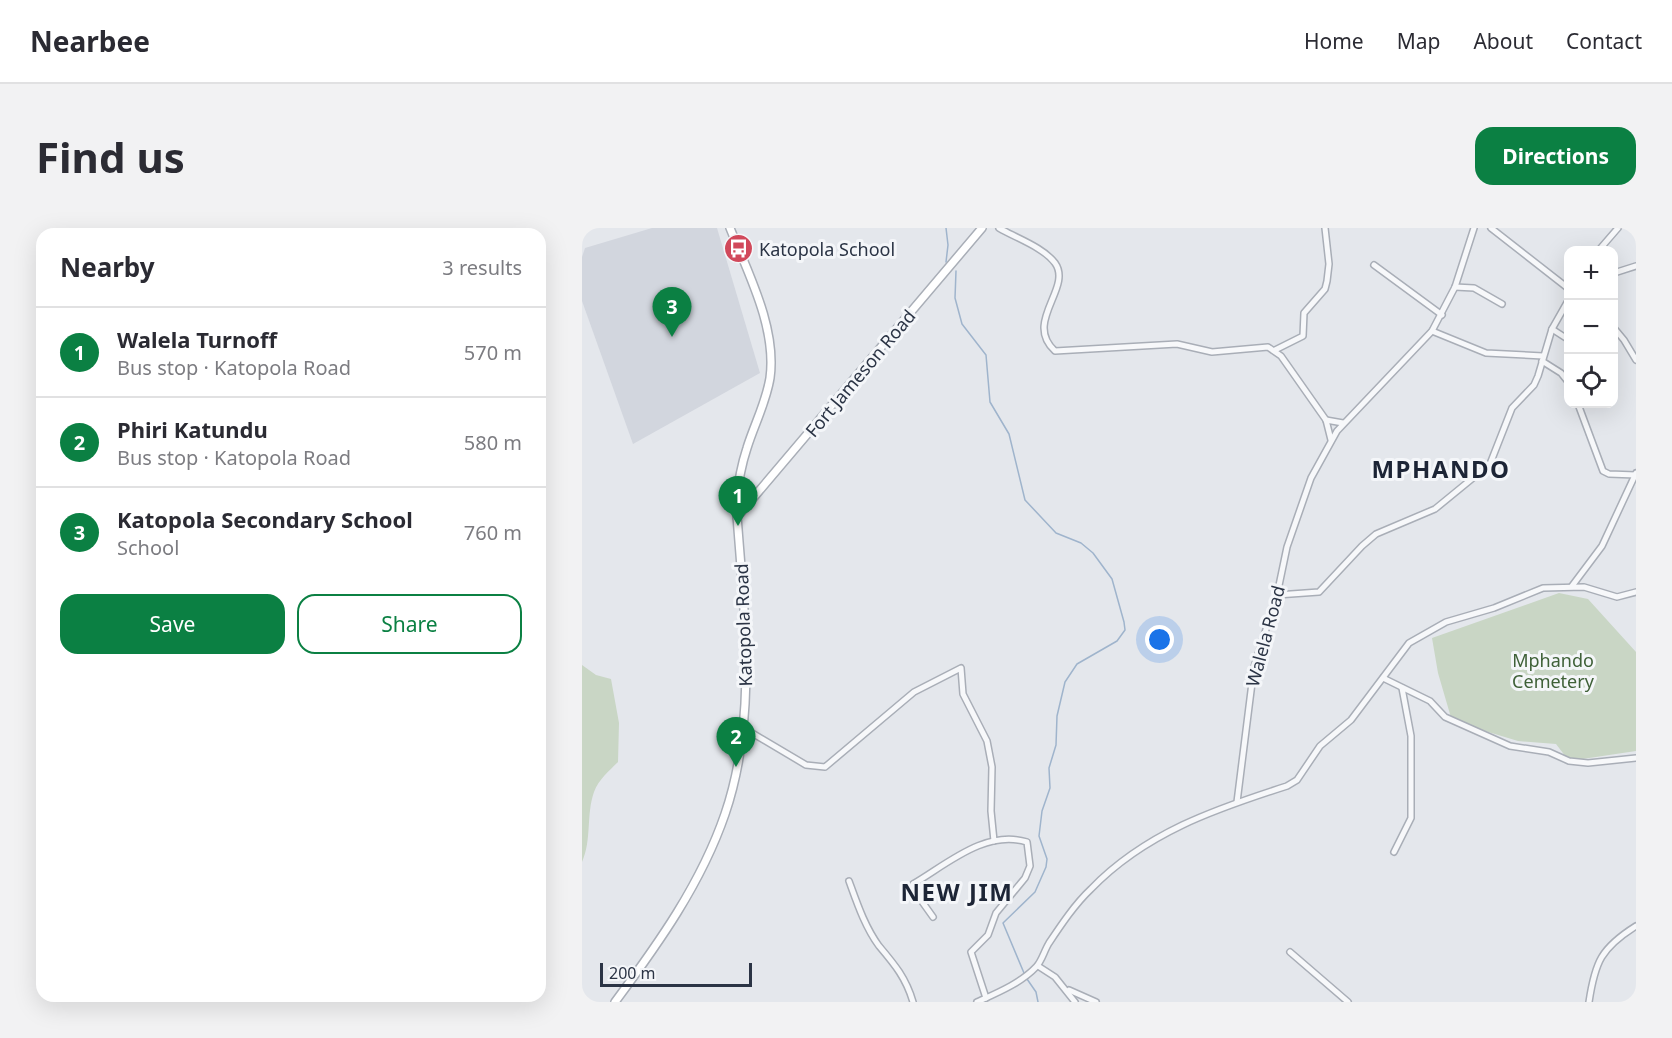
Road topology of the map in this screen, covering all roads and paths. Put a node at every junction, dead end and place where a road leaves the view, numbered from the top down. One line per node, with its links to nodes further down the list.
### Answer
1 (730, 228): 30 (street, Katopola Road)
2 (982, 228): 30 (street, Fort Jameson Road)
3 (999, 228): 21 (street)
4 (1325, 228): 21 (street)
5 (1474, 228): 13 (street, Walela Road)
6 (1491, 228): 12 (street)
7 (1618, 228): 8 (street)
8 (1602, 246)
9 (1374, 266): 16 (street)
10 (1636, 266): 11 (street)
11 (1618, 272)
12 (1564, 285)
13 (1455, 287): 14 (street); 16 (street, Walela Road)
14 (1502, 304)
15 (1564, 309): 17 (street)
16 (1442, 315): 18 (street, Walela Road)
17 (1552, 329): 20 (street); 22 (street)
18 (1432, 331): 22 (street); 27 (street, Walela Road)
19 (1618, 333): 23 (street)
20 (1564, 337)
21 (1275, 350): 26 (street)
22 (1543, 359): 24 (street); 33 (street)
23 (1636, 360)
24 (1564, 377)
25 (1580, 408): 29 (street)
26 (1326, 420): 27 (street); 28 (street)
27 (1343, 423): 28 (street, Walela Road)
28 (1331, 440): 33 (street, Walela Road)
29 (1636, 474): 31 (street)
30 (737, 517): 36 (street, Katopola Road)
31 (1572, 586): 32 (street); 34 (street)
32 (1636, 592)
33 (1277, 595): 38 (street, Walela Road)
34 (1383, 678): 35 (street); 38 (street)
35 (1402, 688): 37 (street); 40 (street)
36 (742, 727): 39 (street); 48 (street, Katopola Road)
37 (1636, 758)
38 (1237, 802): 45 (street)
39 (994, 842): 42 (street); 47 (street)
40 (1394, 852)
41 (849, 881): 49 (street)
42 (933, 916)
43 (1636, 926): 54 (street)
44 (1290, 952): 53 (street)
45 (1038, 966): 46 (street); 47 (street)
46 (1068, 990): 51 (street); 52 (street)
47 (986, 998): 50 (street)
48 (615, 1002)
49 (914, 1002)
50 (977, 1002)
51 (1075, 1002)
52 (1096, 1002)
53 (1348, 1002)
54 (1589, 1002)

